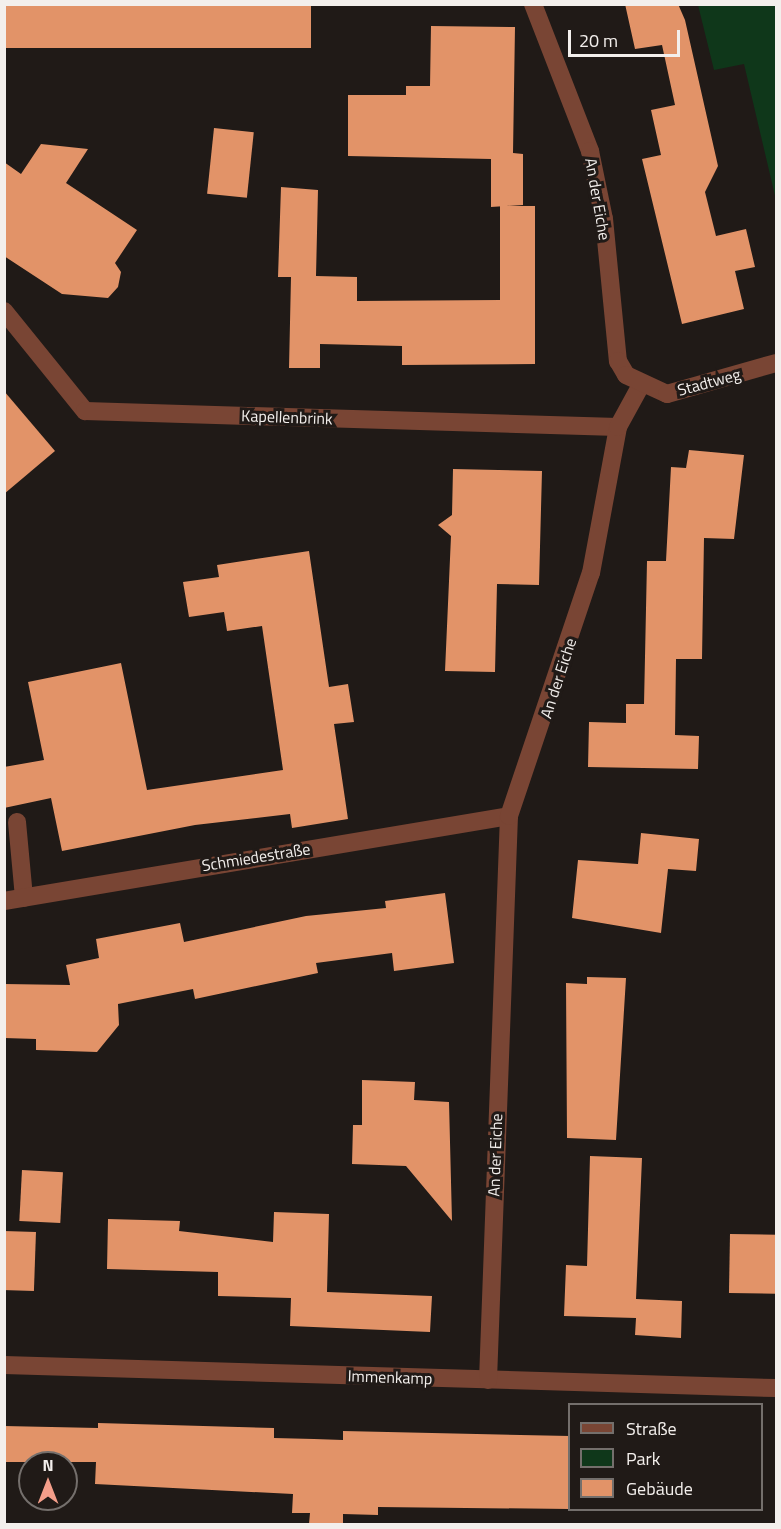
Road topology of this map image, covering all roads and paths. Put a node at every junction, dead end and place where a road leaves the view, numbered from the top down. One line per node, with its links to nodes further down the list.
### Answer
1 (533, 4): 4 (street, An der Eiche)
2 (4, 310): 5 (street, Kapellenbrink)
3 (777, 363): 4 (street, Stadtweg)
4 (641, 385): 5 (street, An der Eiche)
5 (618, 427): 6 (street, An der Eiche)
6 (509, 816): 8 (street, Schmiedestraße); 11 (street, An der Eiche)
7 (16, 822): 8 (street)
8 (24, 898): 9 (street, Schmiedestraße)
9 (4, 901)
10 (4, 1365): 11 (street, Immenkamp)
11 (488, 1380): 12 (street, Immenkamp)
12 (777, 1388)

